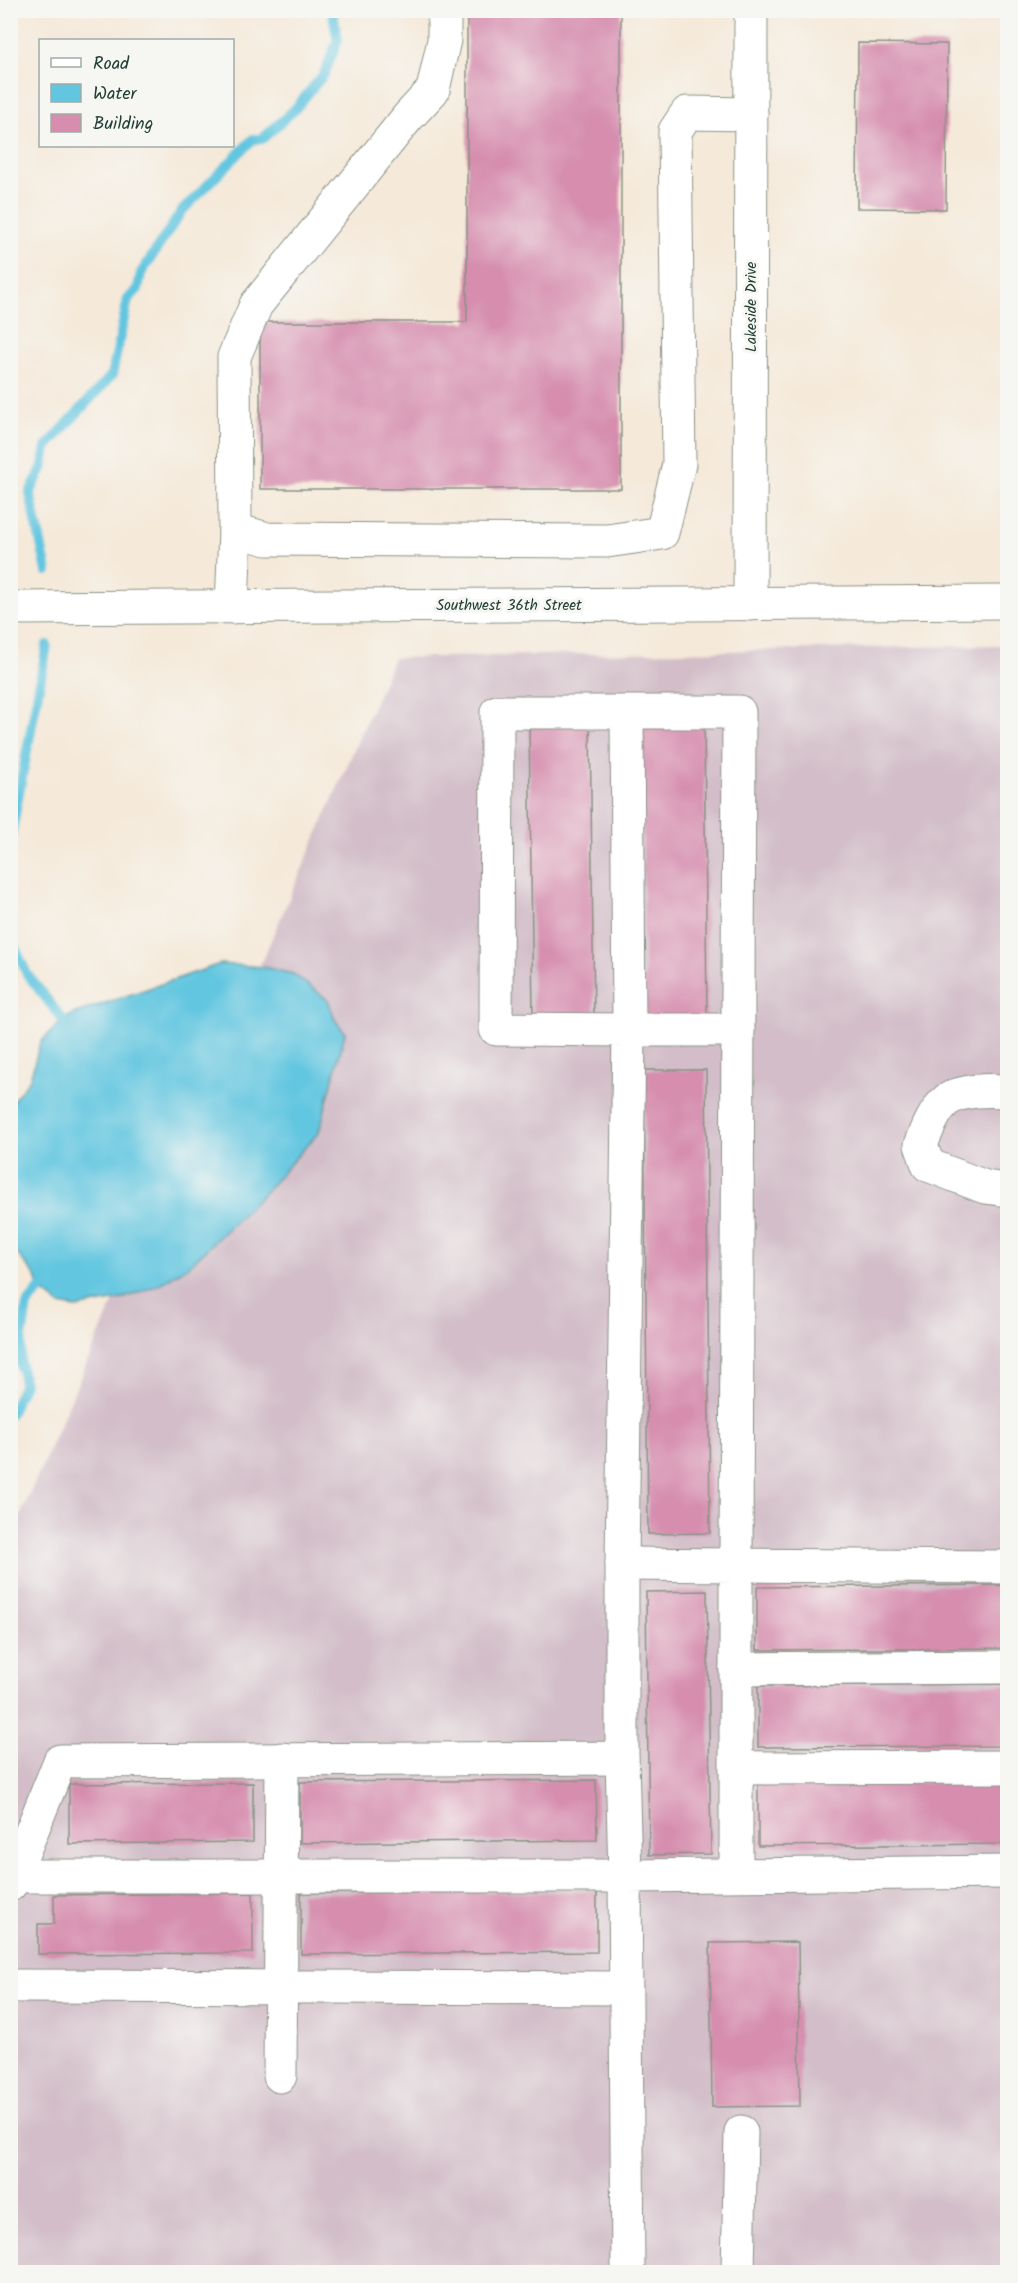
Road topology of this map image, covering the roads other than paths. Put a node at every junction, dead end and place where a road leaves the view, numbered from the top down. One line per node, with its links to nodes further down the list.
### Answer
1 (444, 10): 4 (street)
2 (751, 10): 3 (street, Lakeside Drive)
3 (751, 114): 4 (street); 6 (street, Lakeside Drive)
4 (235, 530): 7 (street)
5 (1008, 602): 6 (street, Southwest 36th Street)
6 (750, 604): 7 (street, Southwest 36th Street)
7 (232, 607): 8 (street, Southwest 36th Street)
8 (10, 608)
9 (627, 713): 10 (street); 10 (street); 11 (street)
10 (629, 1030): 11 (street); 14 (street)
11 (738, 1030): 15 (street)
12 (1008, 1092): 13 (street)
13 (1008, 1190)
14 (622, 1564): 15 (street); 19 (street)
15 (736, 1565): 16 (street); 18 (street)
16 (1008, 1567)
17 (1008, 1667): 18 (street)
18 (736, 1669): 22 (street)
19 (622, 1758): 20 (street); 26 (street)
20 (282, 1759): 25 (street); 27 (street)
21 (1008, 1767): 22 (street)
22 (736, 1768): 24 (street)
23 (1008, 1872): 24 (street)
24 (736, 1874): 26 (street)
25 (280, 1876): 26 (street); 27 (street); 29 (street)
26 (625, 1876): 30 (street)
27 (12, 1880)
28 (10, 1986): 29 (street)
29 (280, 1986): 30 (street); 31 (street)
30 (625, 1988): 33 (street)
31 (280, 2076)
32 (741, 2133): 34 (street)
33 (628, 2272)
34 (738, 2272)

